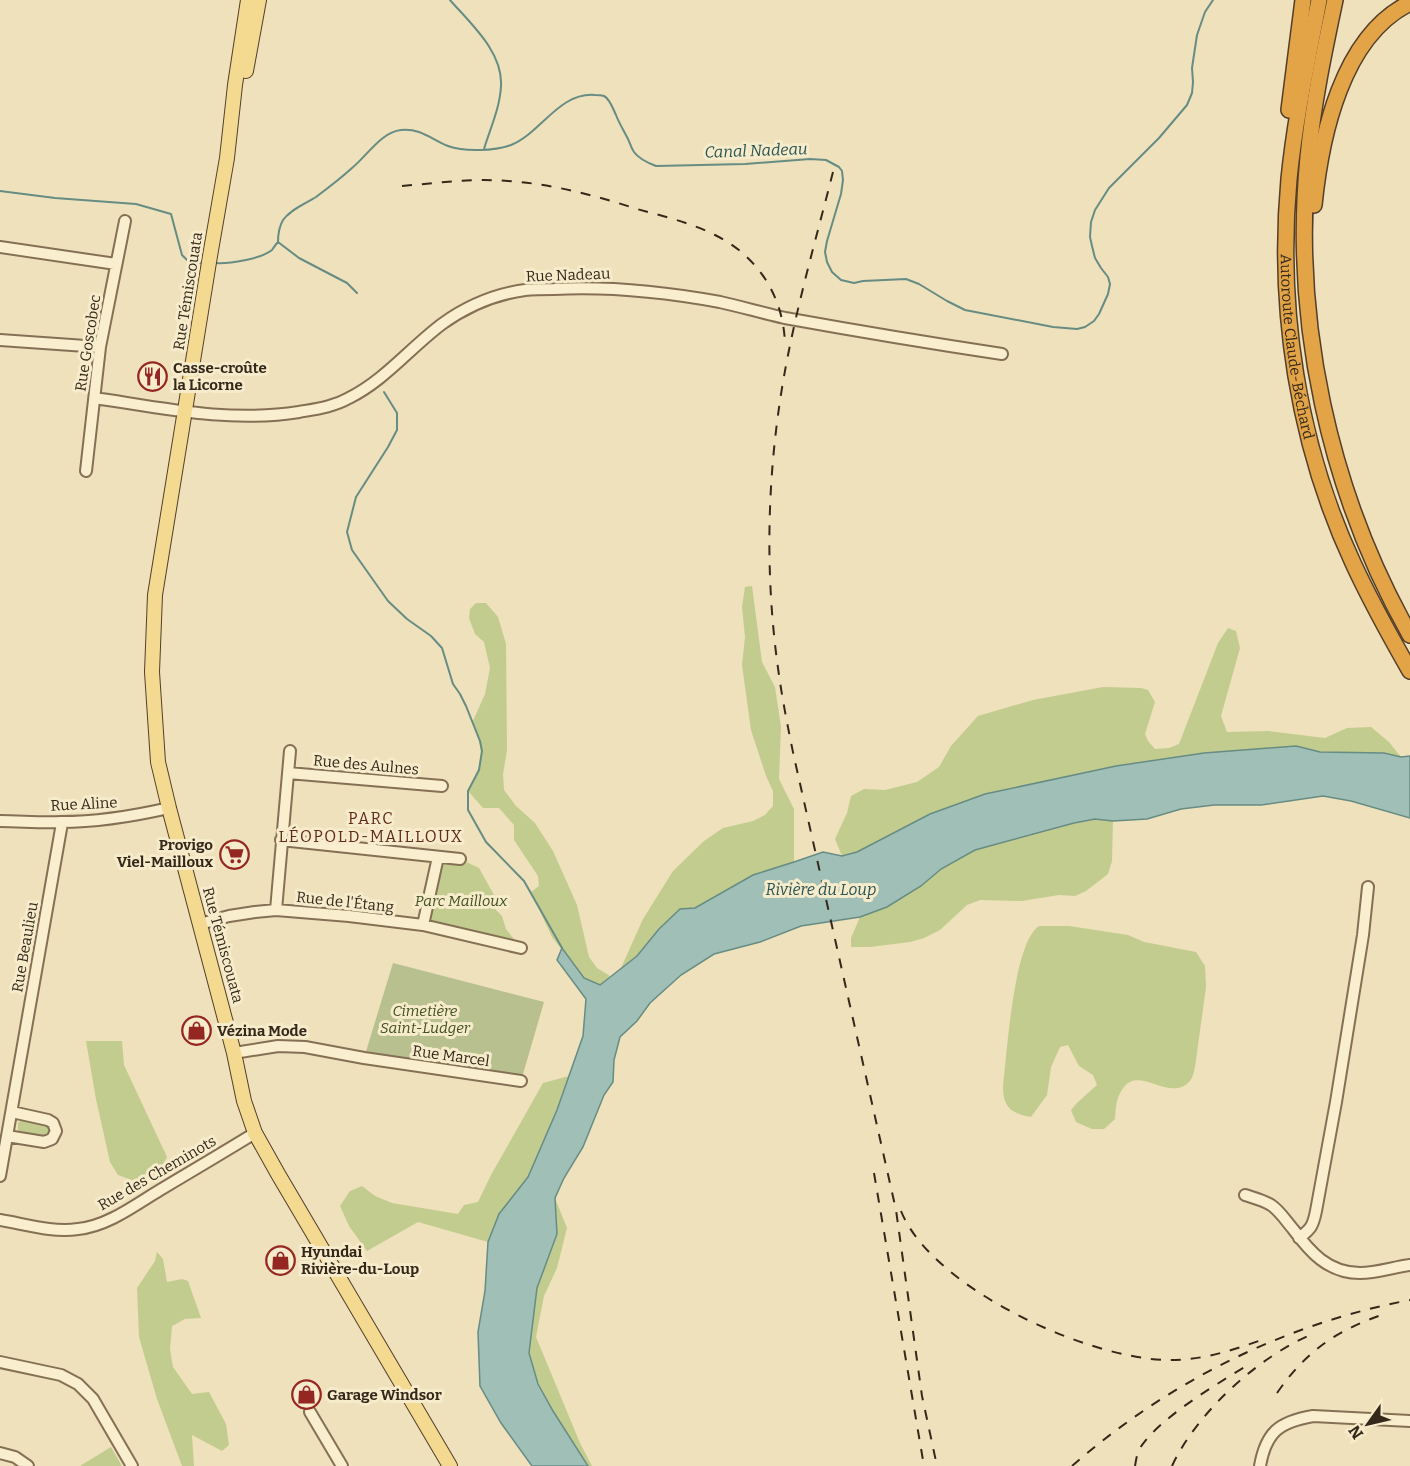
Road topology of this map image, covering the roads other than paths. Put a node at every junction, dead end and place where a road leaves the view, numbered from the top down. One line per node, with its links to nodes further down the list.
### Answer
1 (248, 0): 7 (main road, Rue Témiscouata)
2 (259, 0): 7 (main road, Rue Témiscouata)
3 (1303, 0): 14 (highway)
4 (1319, 0): 14 (highway, Autoroute Claude-Béchard)
5 (1335, 0): 18 (highway, Autoroute Claude-Béchard)
6 (1410, 3): 18 (highway)
7 (230, 134): 16 (main road, Rue Témiscouata)
8 (125, 221): 10 (street, Rue Goscobec)
9 (0, 247): 10 (street)
10 (116, 264): 12 (street, Rue Goscobec)
11 (0, 340): 12 (street)
12 (100, 347): 15 (street, Rue Goscobec)
13 (1002, 354): 16 (street, Rue Nadeau)
14 (1298, 384): 20 (highway, Autoroute Claude-Béchard)
15 (95, 398): 16 (street, Rue Nadeau); 17 (street, Rue Goscobec)
16 (185, 411): 24 (main road, Rue Témiscouata)
17 (86, 471)
18 (1349, 499): 19 (highway, Autoroute Claude-Béchard)
19 (1410, 635)
20 (1410, 671)
21 (290, 751): 22 (street)
22 (288, 773): 23 (street, Rue des Aulnes); 27 (street)
23 (442, 786)
24 (169, 808): 26 (street, Rue Aline); 32 (main road, Rue Témiscouata)
25 (0, 821): 26 (street, Rue Aline)
26 (62, 822): 37 (street, Rue Beaulieu)
27 (281, 840): 28 (street); 31 (street)
28 (438, 857): 29 (street); 33 (street)
29 (460, 859)
30 (1368, 887): 43 (street)
31 (276, 910): 32 (street, Rue de l'Étang); 33 (street, Rue de l'Étang)
32 (200, 924): 35 (main road, Rue Témiscouata)
33 (423, 925): 34 (street, Rue de l'Étang)
34 (521, 948)
35 (234, 1053): 36 (street, Rue Marcel); 38 (main road, Rue Témiscouata)
36 (521, 1081)
37 (7, 1117): 39 (street, Rue Beaulieu); 39 (street)
38 (255, 1133): 42 (street, Rue des Cheminots); 52 (main road, Rue Témiscouata)
39 (7, 1136): 40 (street, Rue Beaulieu)
40 (0, 1176)
41 (1245, 1195): 43 (street)
42 (0, 1220)
43 (1299, 1238): 44 (street)
44 (1410, 1264)
45 (0, 1362): 50 (street)
46 (310, 1412): 51 (street)
47 (1410, 1421): 53 (street)
48 (0, 1453): 49 (street)
49 (28, 1466)
50 (132, 1466)
51 (342, 1466)
52 (450, 1466)
53 (1260, 1466)

